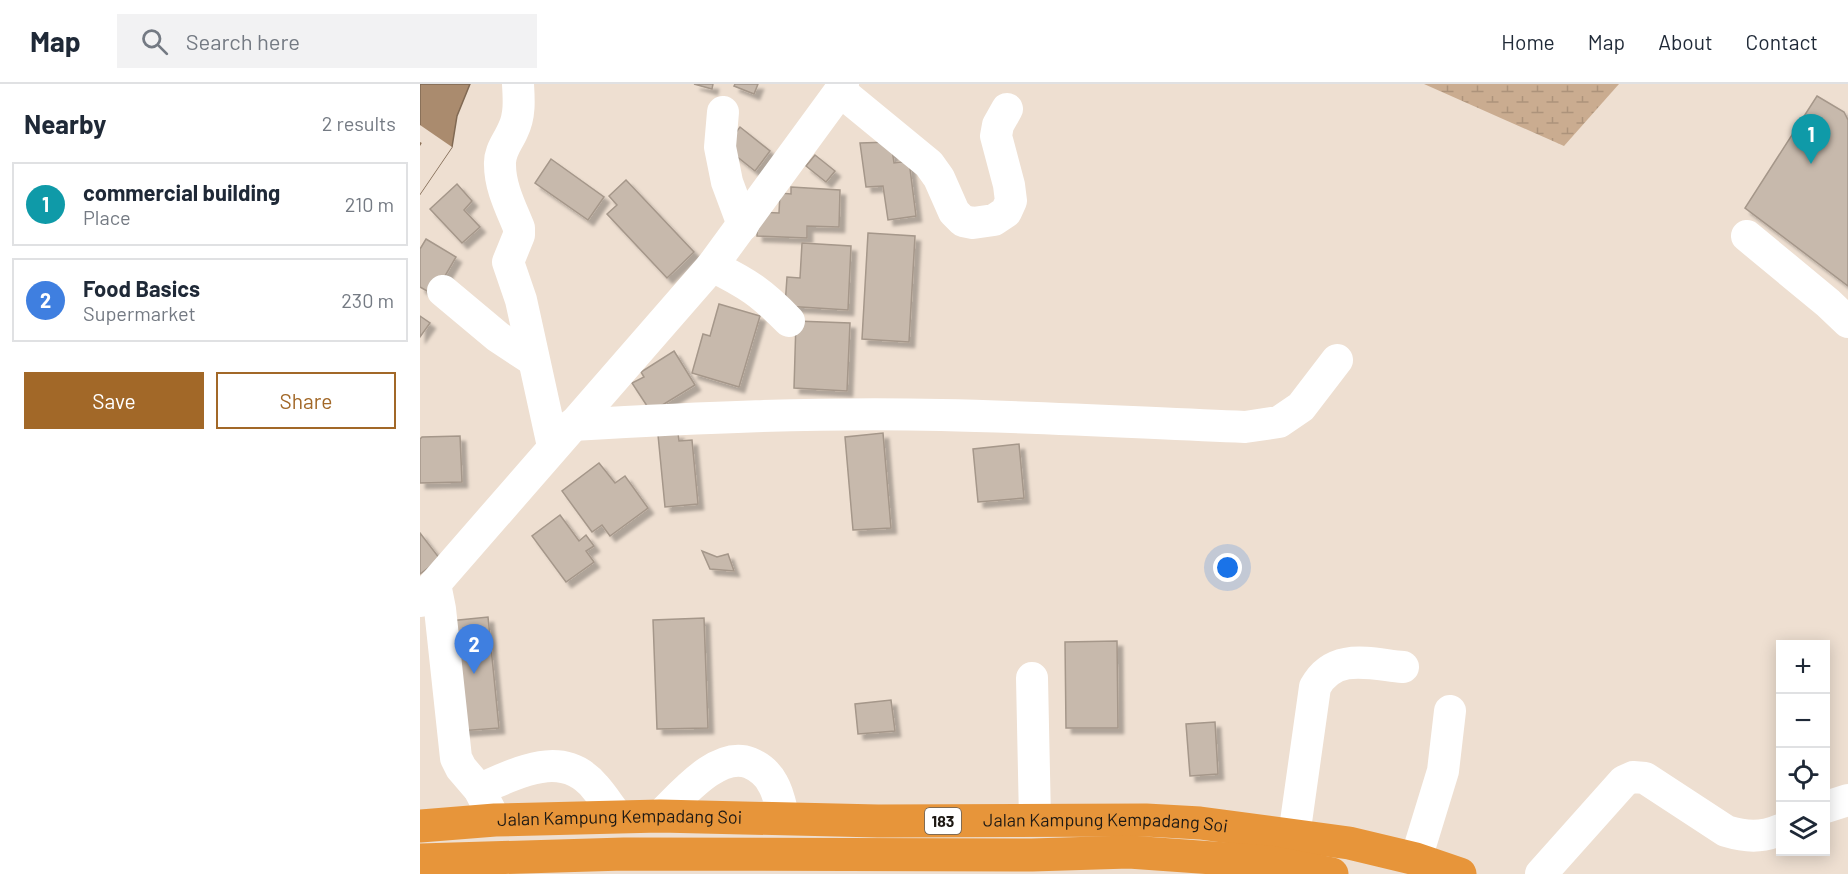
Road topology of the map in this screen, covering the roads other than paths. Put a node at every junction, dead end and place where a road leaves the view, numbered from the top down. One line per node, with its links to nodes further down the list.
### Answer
1 (518, 84): 11 (street)
2 (842, 88): 3 (street); 5 (street)
3 (1007, 109)
4 (723, 112): 5 (street)
5 (743, 225): 7 (street)
6 (1747, 236): 10 (street)
7 (712, 267): 9 (street); 13 (street)
8 (442, 291): 11 (street)
9 (789, 321)
10 (1848, 322)
11 (533, 360): 13 (street)
12 (1337, 360): 13 (street)
13 (563, 436): 14 (street)
14 (427, 593): 18 (street)
15 (1402, 667): 28 (street)
16 (1032, 678): 25 (street)
17 (1450, 711): 29 (street)
18 (479, 789): 22 (street); 24 (street)
19 (1848, 800): 20 (street)
20 (1830, 806)
21 (660, 816): 22 (highway, Jalan Kampung Kempadang Soi / 183); 23 (highway, Jalan Kampung Kempadang Soi / 183); 23 (street)
22 (618, 817): 24 (highway, Jalan Kampung Kempadang Soi / 183)
23 (784, 819): 25 (highway, Jalan Kampung Kempadang Soi / 183)
24 (495, 820): 26 (highway, Jalan Kampung Kempadang Soi / 183)
25 (1035, 820): 28 (highway, Jalan Kampung Kempadang Soi / 183)
26 (420, 825)
27 (1776, 831): 35 (street)
28 (1294, 836): 29 (highway, Jalan Kampung Kempadang Soi / 183)
29 (1416, 859): 34 (highway, Jalan Kampung Kempadang Soi / 183)
30 (420, 860): 31 (highway, Jalan Kampung Kempadang Soi / 183)
31 (624, 864): 32 (highway, Jalan Kampung Kempadang Soi / 183)
32 (802, 864): 33 (highway, Jalan Kampung Kempadang Soi / 183)
33 (1332, 874)
34 (1460, 874)
35 (1541, 874)

